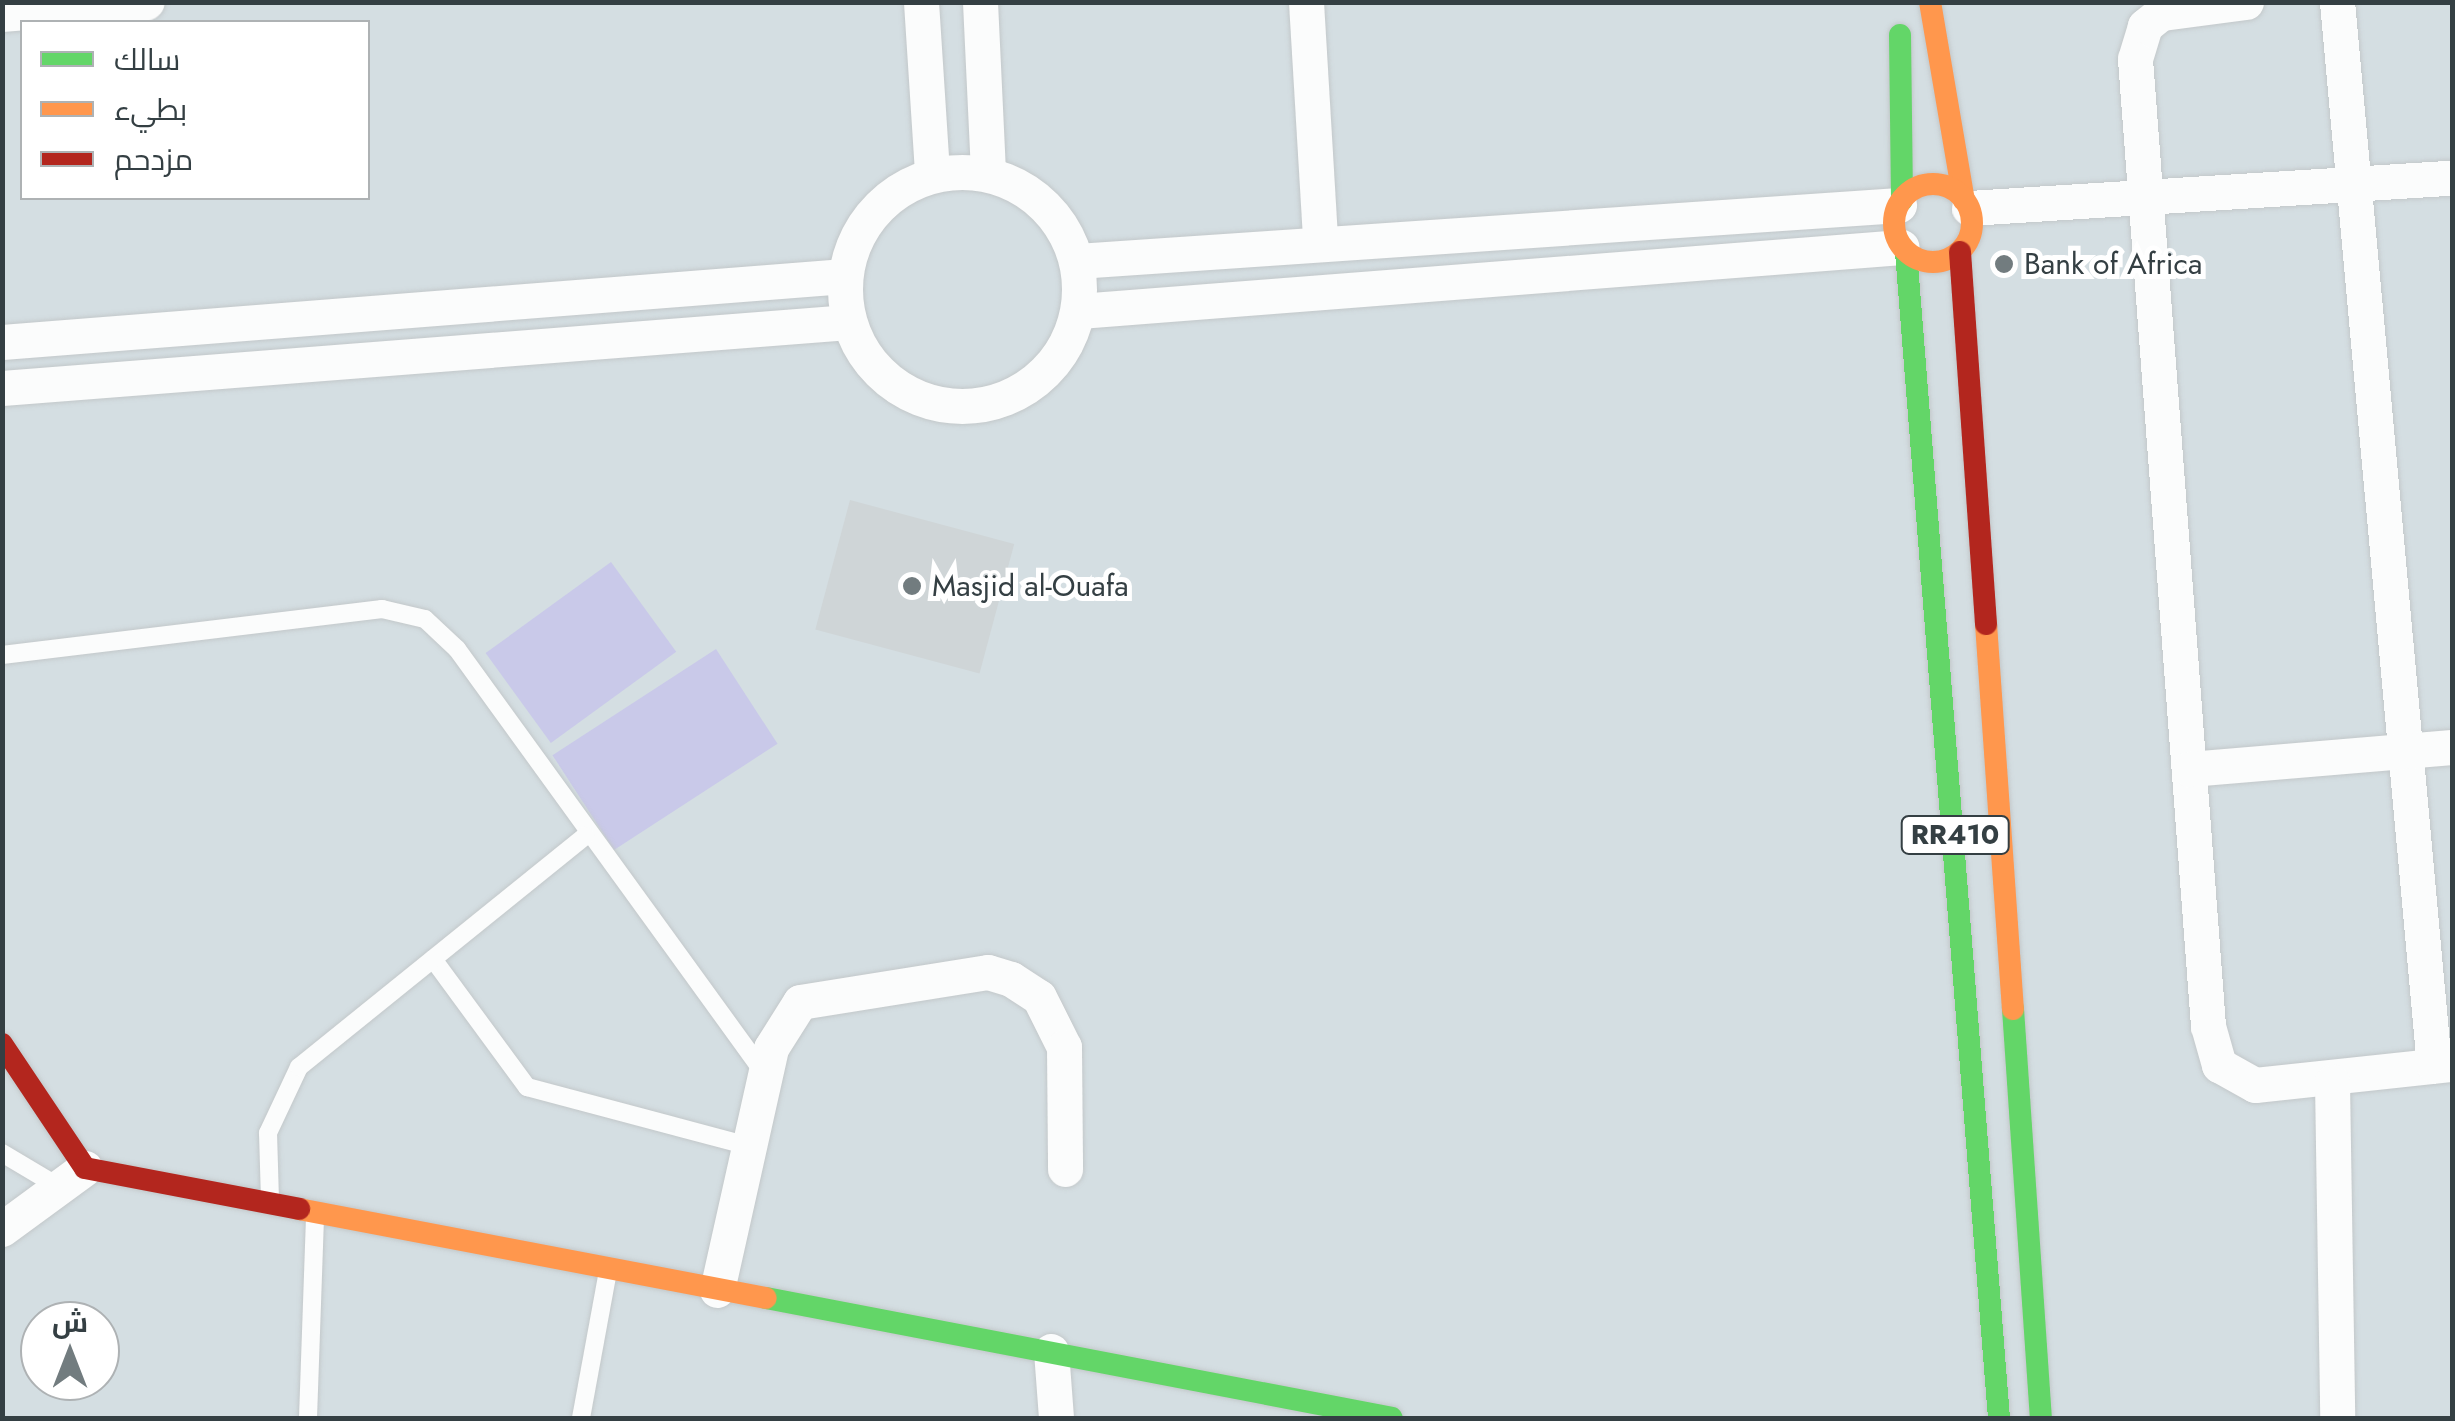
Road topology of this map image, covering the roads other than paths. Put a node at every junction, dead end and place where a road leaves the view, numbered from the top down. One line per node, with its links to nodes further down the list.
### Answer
1 (147, 2): 9 (street)
2 (921, 2): 10 (street)
3 (980, 2): 11 (street)
4 (1306, 2): 17 (street)
5 (1898, 2): 15 (main road, RR410)
6 (1930, 2): 16 (main road, RR410)
7 (2246, 2): 14 (street)
8 (2337, 2): 13 (street)
9 (2, 14)
10 (932, 174): 11 (street); 21 (street)
11 (988, 174): 20 (street)
12 (2452, 178): 13 (street)
13 (2360, 188): 14 (street); 28 (street)
14 (2138, 193): 16 (street); 29 (street)
15 (1900, 202): 16 (main road); 17 (street); 18 (main road, RR410)
16 (1967, 204): 19 (main road, RR410)
17 (1320, 240): 20 (street)
18 (1904, 250): 19 (main road); 22 (street); 51 (main road, RR410)
19 (1960, 252): 52 (main road, RR410)
20 (1077, 261): 22 (street)
21 (844, 276): 23 (street); 24 (street)
22 (1078, 311): 23 (street)
23 (848, 322): 25 (street)
24 (2, 342)
25 (2, 388)
26 (2, 655): 30 (lane)
27 (2452, 747): 28 (street)
28 (2406, 751): 29 (street); 33 (street)
29 (2188, 769): 35 (street)
30 (586, 836): 31 (lane); 34 (lane)
31 (433, 959): 36 (lane); 40 (lane)
32 (2, 1044): 39 (main road)
33 (2443, 1065): 35 (street)
34 (766, 1075): 36 (street); 38 (street)
35 (2332, 1082): 53 (street)
36 (750, 1146): 44 (street)
37 (2, 1153): 39 (lane)
38 (1065, 1169)
39 (72, 1177): 40 (main road); 42 (street)
40 (270, 1204): 41 (main road)
41 (315, 1213): 43 (main road); 47 (lane)
42 (2, 1229)
43 (608, 1269): 44 (main road); 48 (lane)
44 (717, 1290): 45 (main road)
45 (1050, 1351): 46 (main road); 49 (street)
46 (1248, 1404): 50 (main road)
47 (308, 1418)
48 (581, 1418)
49 (1056, 1418)
50 (1392, 1418)
51 (1999, 1418)
52 (2041, 1418)
53 (2337, 1418)

